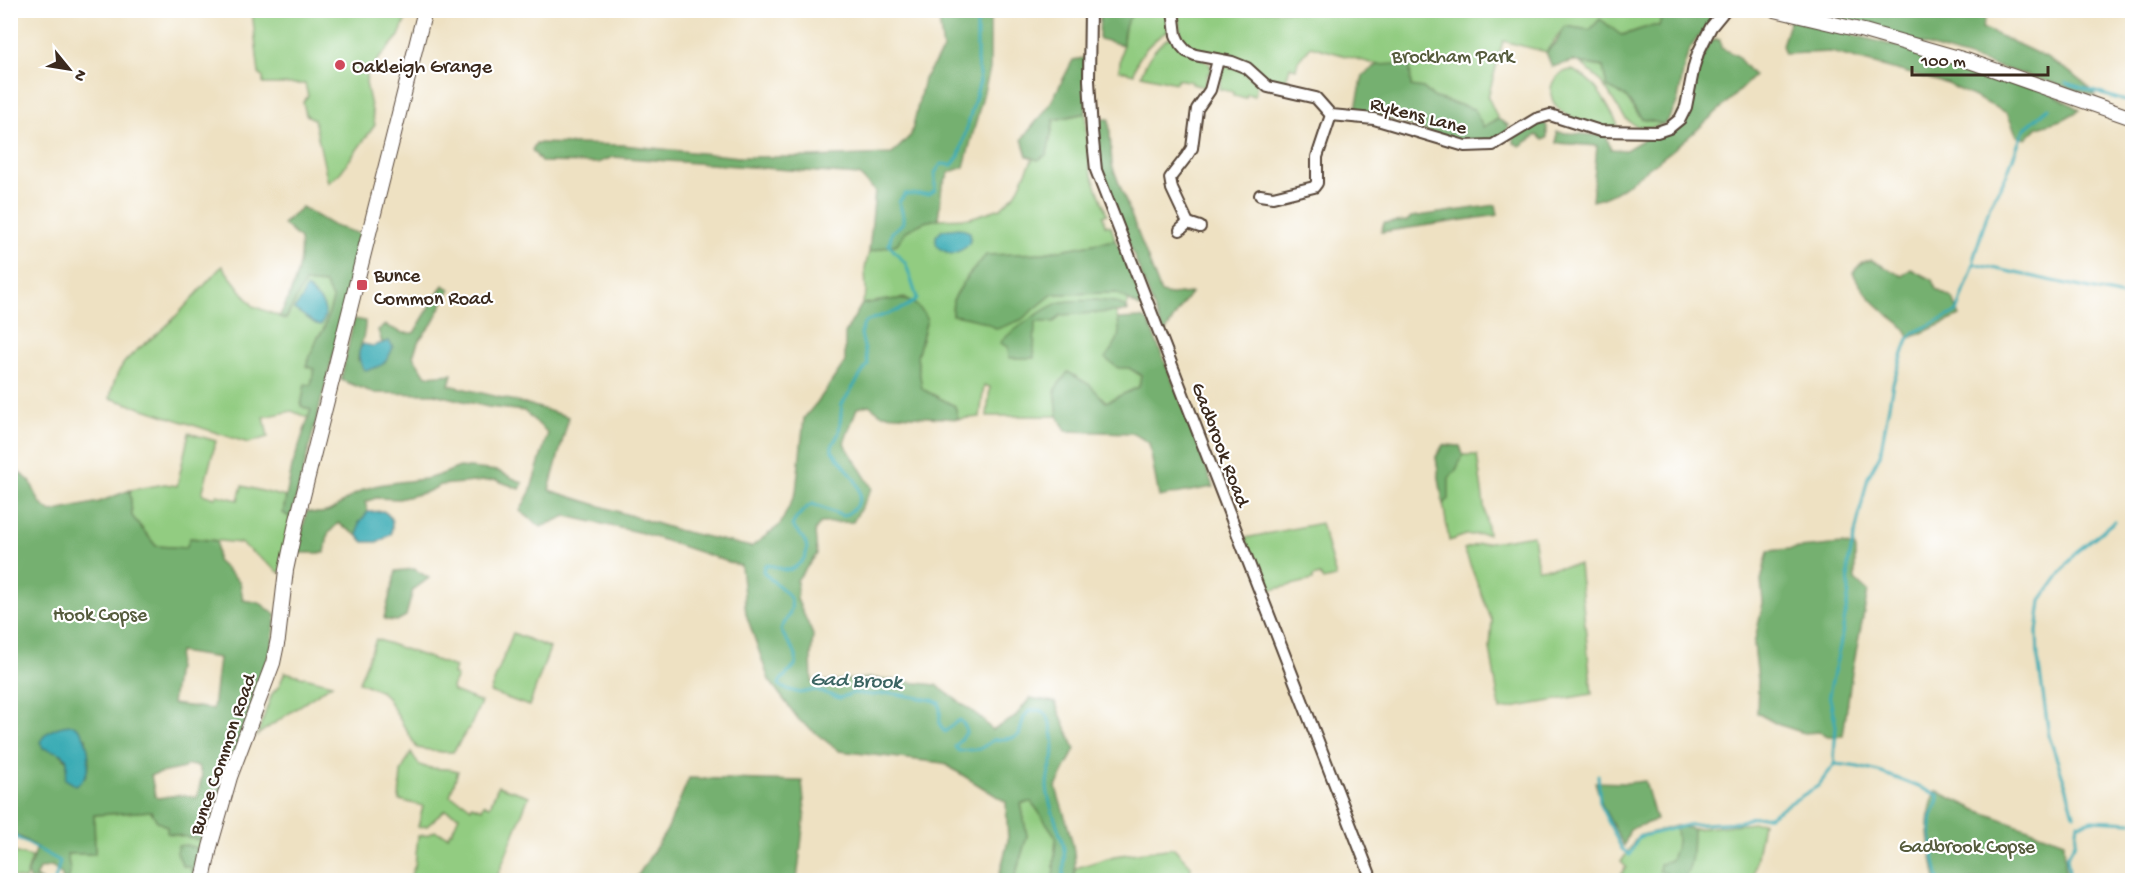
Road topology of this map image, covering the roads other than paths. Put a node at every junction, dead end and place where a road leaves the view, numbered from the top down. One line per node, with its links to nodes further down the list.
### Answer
1 (425, 10): 11 (street, Bunce Common Road)
2 (1090, 10): 12 (street, Gadbrook Road)
3 (1173, 10): 6 (street)
4 (1725, 10): 7 (street, Rykens Lane)
5 (1775, 10): 8 (street)
6 (1218, 60): 7 (street); 10 (street)
7 (1331, 115): 9 (street)
8 (2133, 118)
9 (1260, 195)
10 (1200, 227)
11 (204, 880)
12 (1372, 880)

